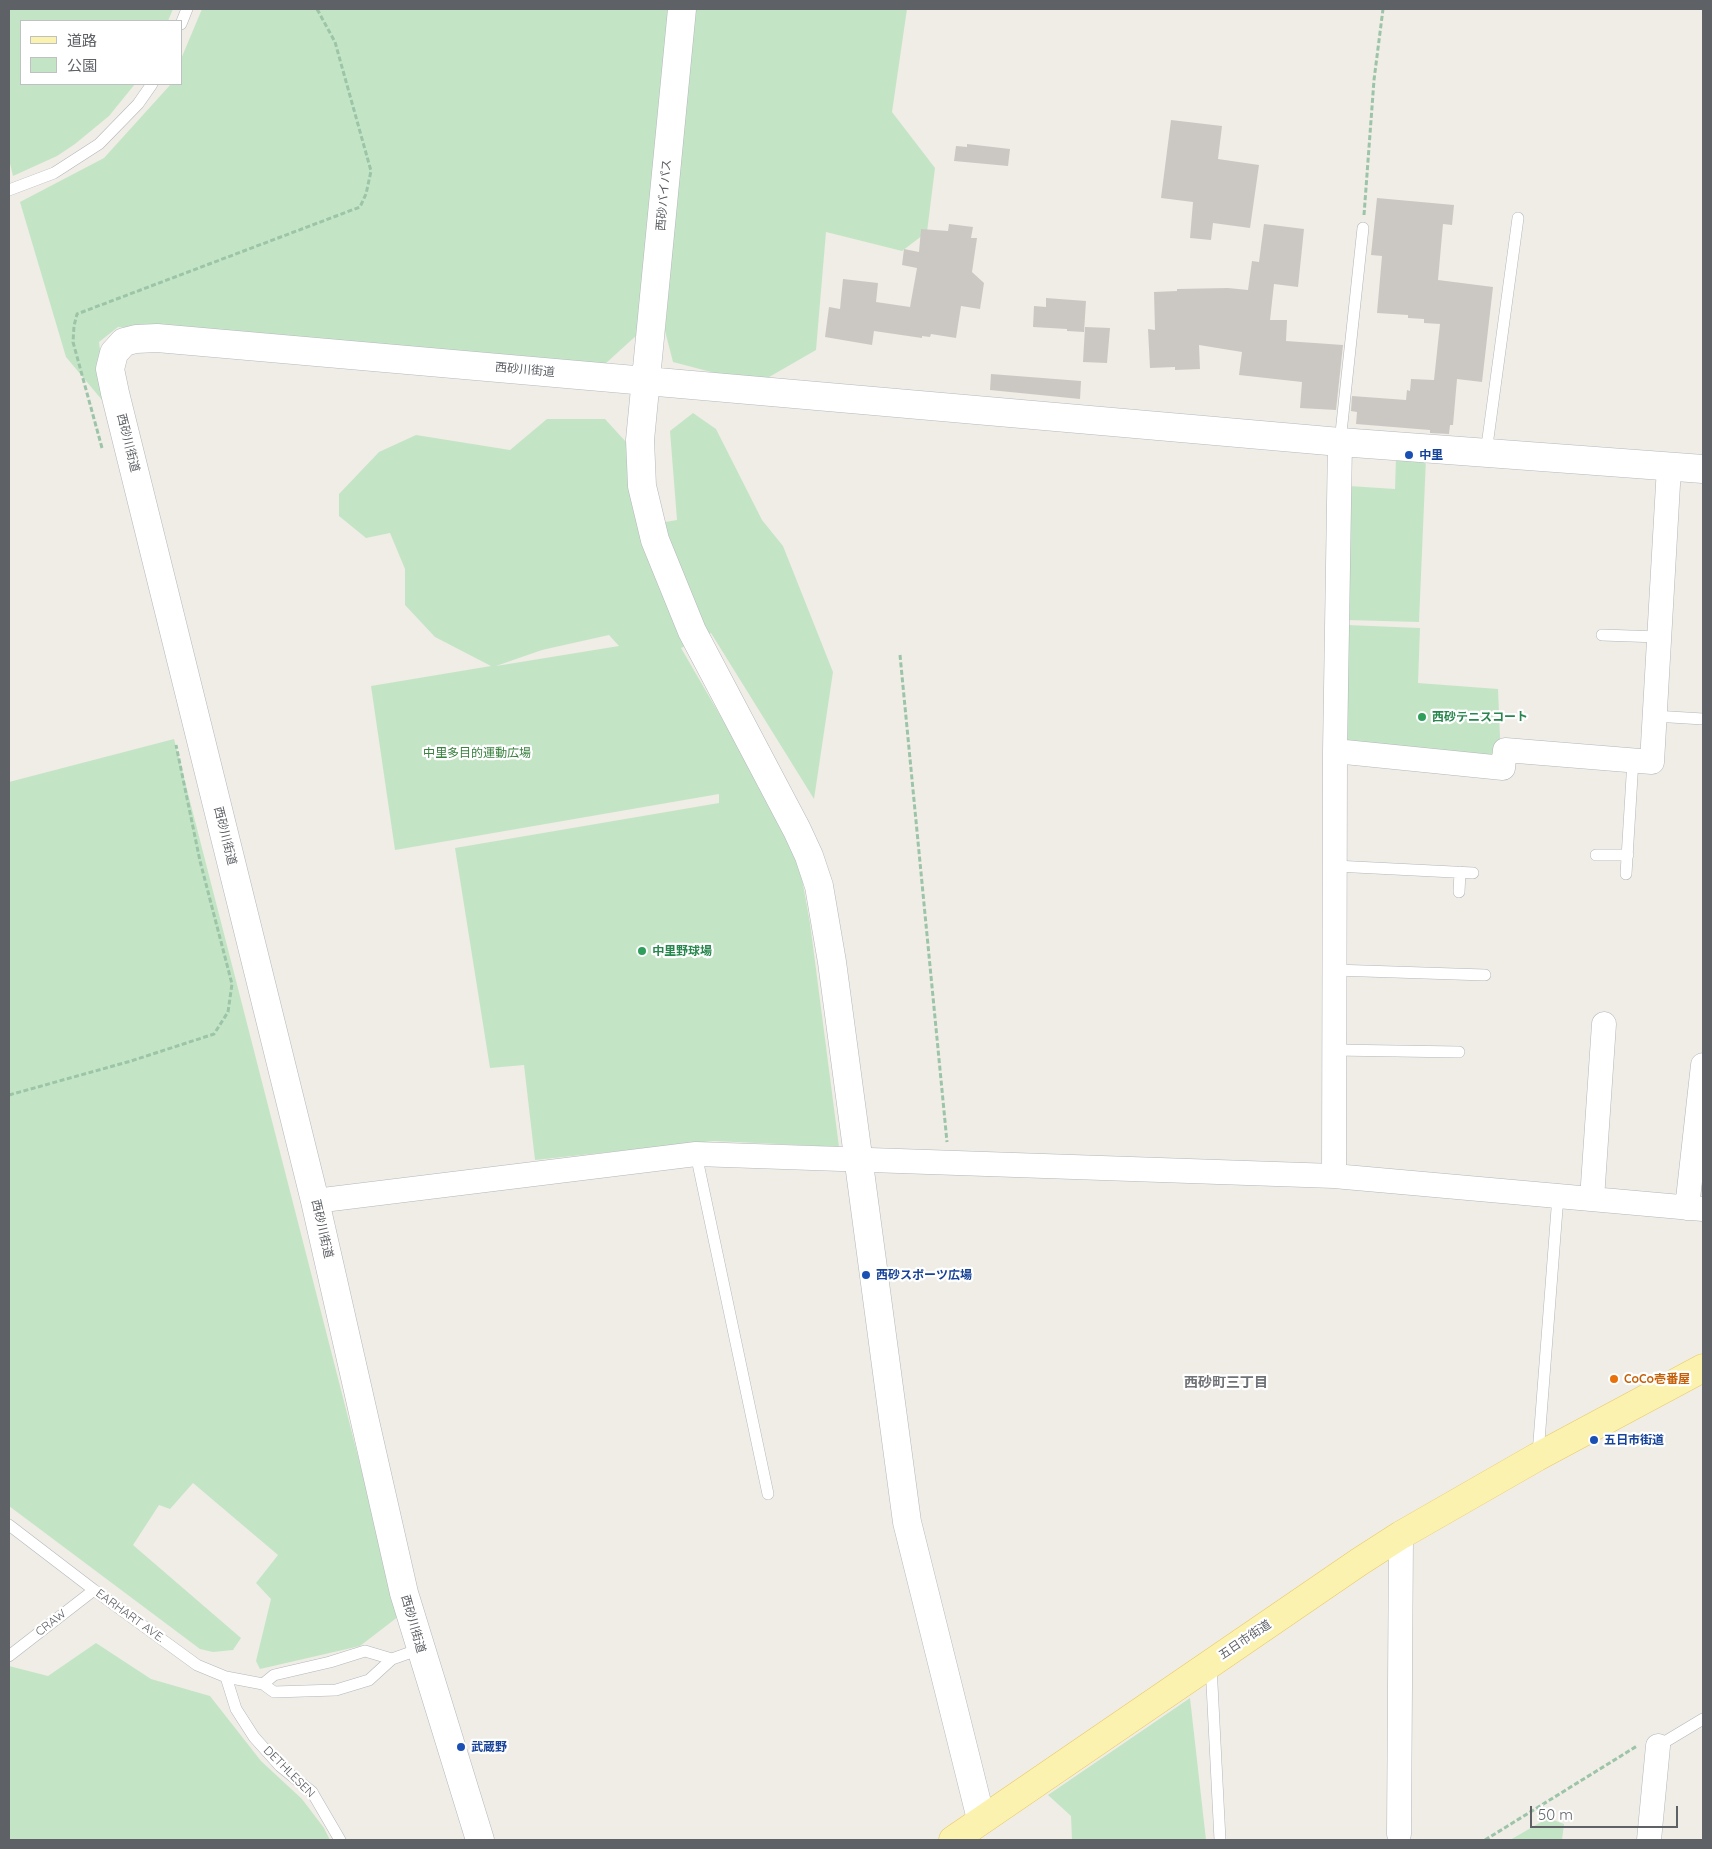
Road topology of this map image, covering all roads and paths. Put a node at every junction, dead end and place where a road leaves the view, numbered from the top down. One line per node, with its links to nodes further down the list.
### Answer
1 (187, 9): 5 (lane)
2 (317, 9): 12 (path)
3 (682, 9): 10 (street, 西砂バイパス)
4 (1383, 9): 9 (path)
5 (182, 22)
6 (151, 85): 7 (lane)
7 (9, 190)
8 (1518, 218): 13 (lane)
9 (1363, 228): 11 (lane)
10 (646, 381): 11 (street, 西砂川街道); 39 (street, 西砂バイパス); 44 (street, 西砂川街道)
11 (1340, 442): 13 (street, 西砂川街道); 22 (street)
12 (103, 452)
13 (1486, 453): 14 (street, 西砂川街道)
14 (1669, 467): 15 (street, 西砂川街道); 17 (street)
15 (1703, 469)
16 (1602, 635): 17 (lane)
17 (1659, 637): 19 (street)
18 (900, 655): 40 (path)
19 (1654, 716): 20 (lane); 23 (street)
20 (1703, 719)
21 (174, 738): 37 (path)
22 (1335, 751): 23 (street); 26 (street)
23 (1633, 760): 25 (lane)
24 (1596, 855): 25 (lane)
25 (1628, 855): 29 (lane)
26 (1335, 866): 27 (lane); 31 (street)
27 (1460, 872): 28 (lane); 30 (lane)
28 (1473, 873)
29 (1626, 874)
30 (1459, 892)
31 (1334, 970): 32 (lane); 34 (street)
32 (1485, 975)
33 (1604, 1024): 43 (street)
34 (1334, 1050): 35 (lane); 41 (street)
35 (1459, 1052)
36 (1703, 1065): 45 (street)
37 (9, 1095)
38 (696, 1154): 39 (street); 44 (street); 48 (lane)
39 (858, 1159): 40 (street); 60 (street, 西砂バイパス)
40 (949, 1162): 41 (street)
41 (1334, 1176): 42 (street)
42 (1558, 1196): 43 (street); 47 (lane)
43 (1592, 1199): 45 (street)
44 (315, 1201): 52 (street, 西砂川街道)
45 (1695, 1209)
46 (1703, 1368): 47 (main road, 五日市街道)
47 (1537, 1457): 50 (main road, 五日市街道)
48 (768, 1494)
49 (9, 1525): 51 (lane, EARHART AVE.)
50 (1401, 1535): 55 (main road, 五日市街道); 61 (street)
51 (94, 1590): 53 (lane, CRAW); 56 (lane, EARHART AVE.)
52 (420, 1650): 54 (lane, EARHART AVE.); 63 (street, 西砂川街道)
53 (9, 1656)
54 (392, 1659): 57 (lane); 57 (lane, EARHART AVE.)
55 (1211, 1663): 60 (main road, 五日市街道); 65 (lane)
56 (226, 1677): 57 (lane, EARHART AVE.); 62 (lane, DETHLESEN)
57 (263, 1684)
58 (1703, 1719): 59 (lane)
59 (1650, 1745): 66 (path); 67 (street)
60 (981, 1819): 64 (main road, 五日市街道)
61 (1399, 1834)
62 (340, 1840)
63 (480, 1840)
64 (953, 1840)
65 (1220, 1840)
66 (1485, 1840)
67 (1649, 1840)

